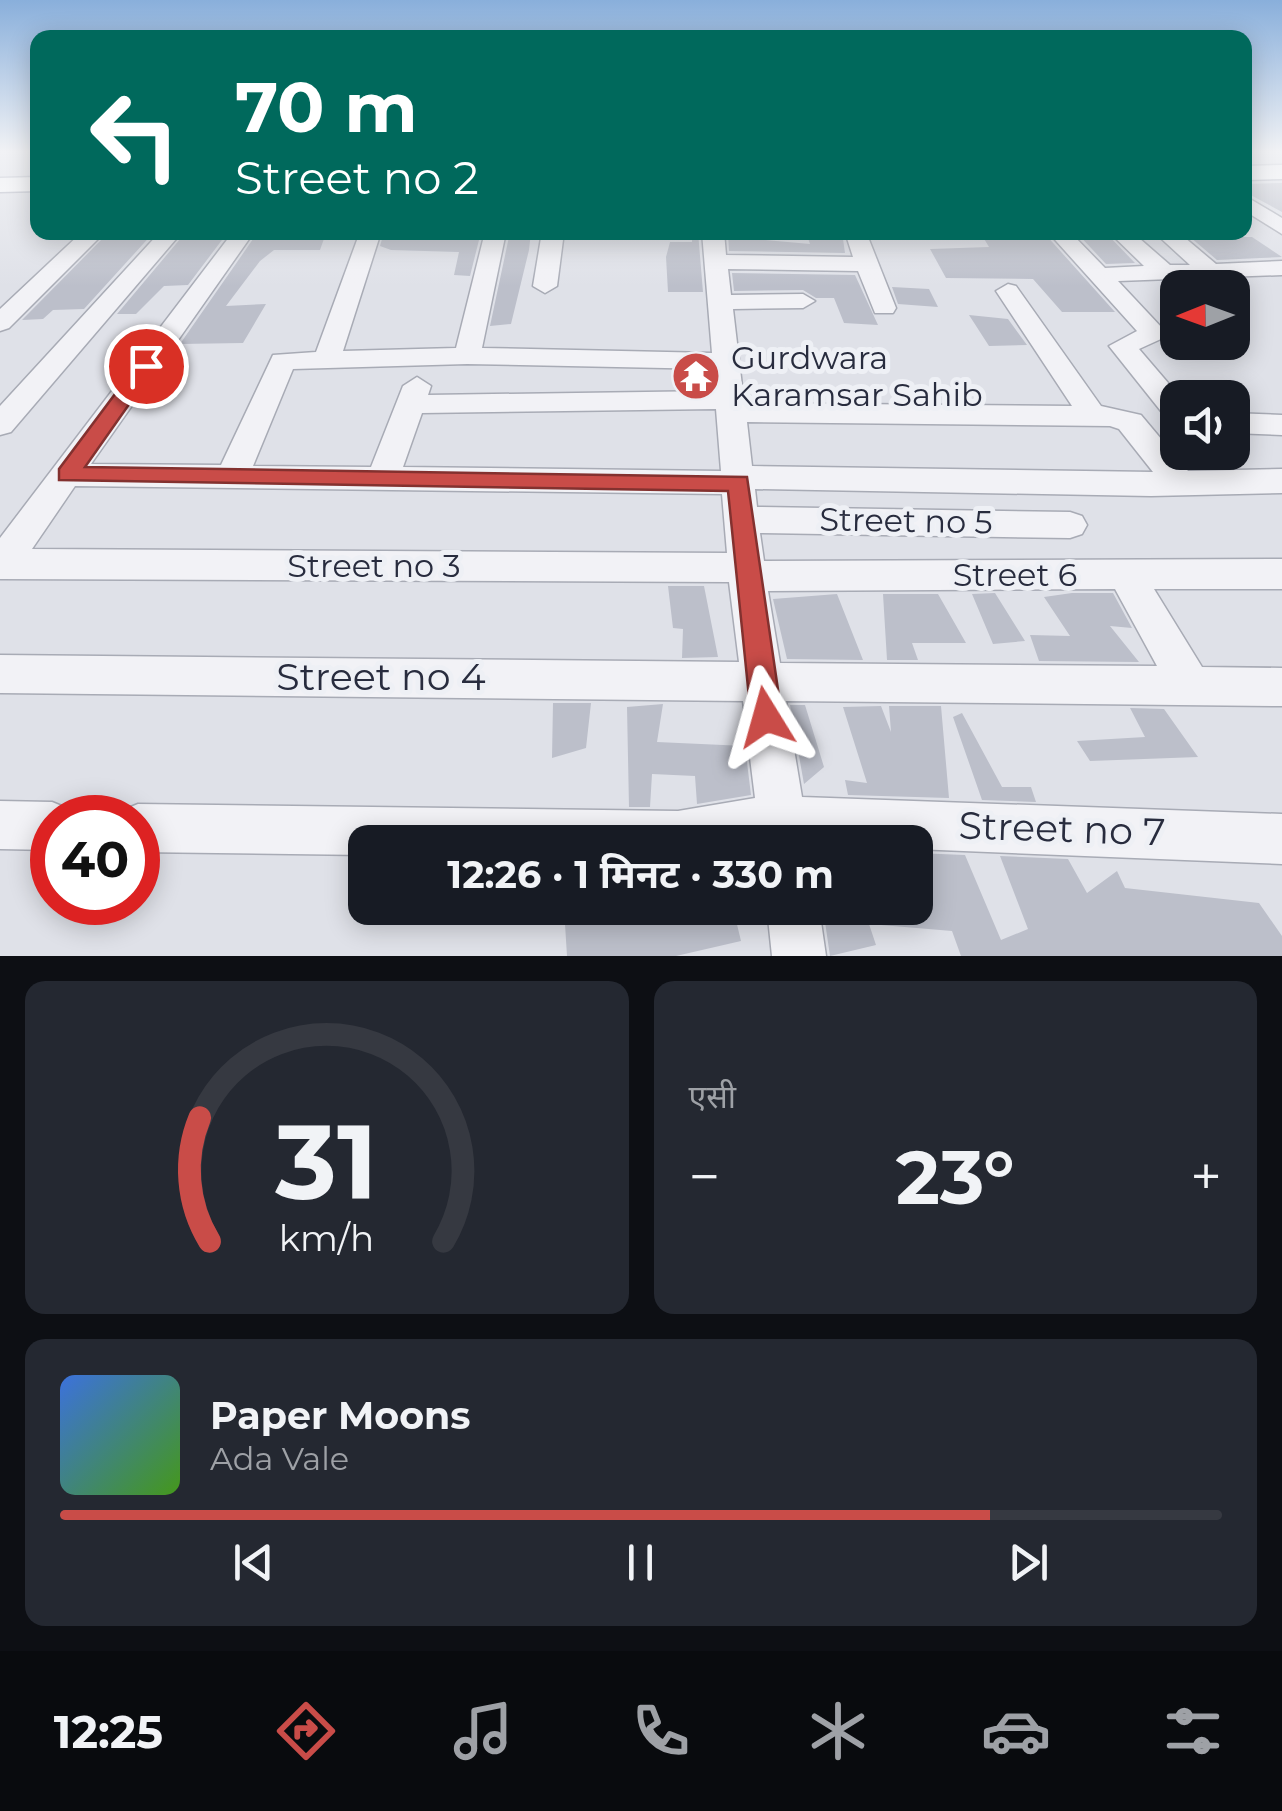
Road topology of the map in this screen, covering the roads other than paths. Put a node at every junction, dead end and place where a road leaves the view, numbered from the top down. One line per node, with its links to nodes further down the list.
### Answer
1 (1252, 207): 2 (street)
2 (1282, 228)
3 (87, 240): 25 (street)
4 (165, 240): 38 (street)
5 (238, 240): 39 (street)
6 (369, 240): 28 (street)
7 (494, 240): 26 (street)
8 (552, 240): 20 (street)
9 (858, 240): 14 (street)
10 (1065, 240): 19 (street)
11 (1129, 240): 16 (street)
12 (1174, 240): 17 (street)
13 (714, 247): 14 (street); 23 (street)
14 (865, 264): 24 (street)
15 (1282, 268): 17 (street)
16 (1161, 270)
17 (1210, 270)
18 (1160, 271): 19 (street)
19 (1098, 275): 30 (street)
20 (545, 286)
21 (1008, 290): 33 (street)
22 (803, 301): 23 (street)
23 (719, 302): 29 (street)
24 (884, 308)
25 (0, 324)
26 (467, 356): 27 (street); 29 (street)
27 (428, 357): 28 (street); 31 (street)
28 (327, 360): 40 (street)
29 (724, 360): 32 (street)
30 (1160, 391)
31 (411, 404): 32 (street); 41 (street)
32 (730, 406): 33 (street); 42 (street)
33 (1093, 416): 34 (street)
34 (1130, 422): 35 (street); 44 (street)
35 (1160, 422)
36 (1250, 423): 37 (street)
37 (1281, 424)
38 (0, 425)
39 (67, 474): 40 (street); 47 (street)
40 (233, 475): 41 (street)
41 (384, 476): 42 (street)
42 (739, 480): 44 (street); 45 (street)
43 (1282, 481): 44 (street)
44 (1179, 483)
45 (742, 520): 46 (street, Street no 5); 48 (street)
46 (1070, 525)
47 (0, 564): 48 (street, Street no 3)
48 (747, 572): 50 (street, Street 6); 52 (street)
49 (1282, 574): 50 (street, Street 6)
50 (1126, 575): 53 (street)
51 (0, 674): 52 (street, Street no 4)
52 (762, 682): 53 (street, Street no 4); 56 (street)
53 (1190, 686): 54 (street, Street no 4)
54 (1282, 686)
55 (0, 825): 57 (street)
56 (782, 825)
57 (30, 826)
58 (160, 828): 59 (street)
59 (348, 830)
60 (933, 833): 61 (street, Street no 7)
61 (1282, 838)
62 (794, 925): 63 (street)
63 (799, 956)

